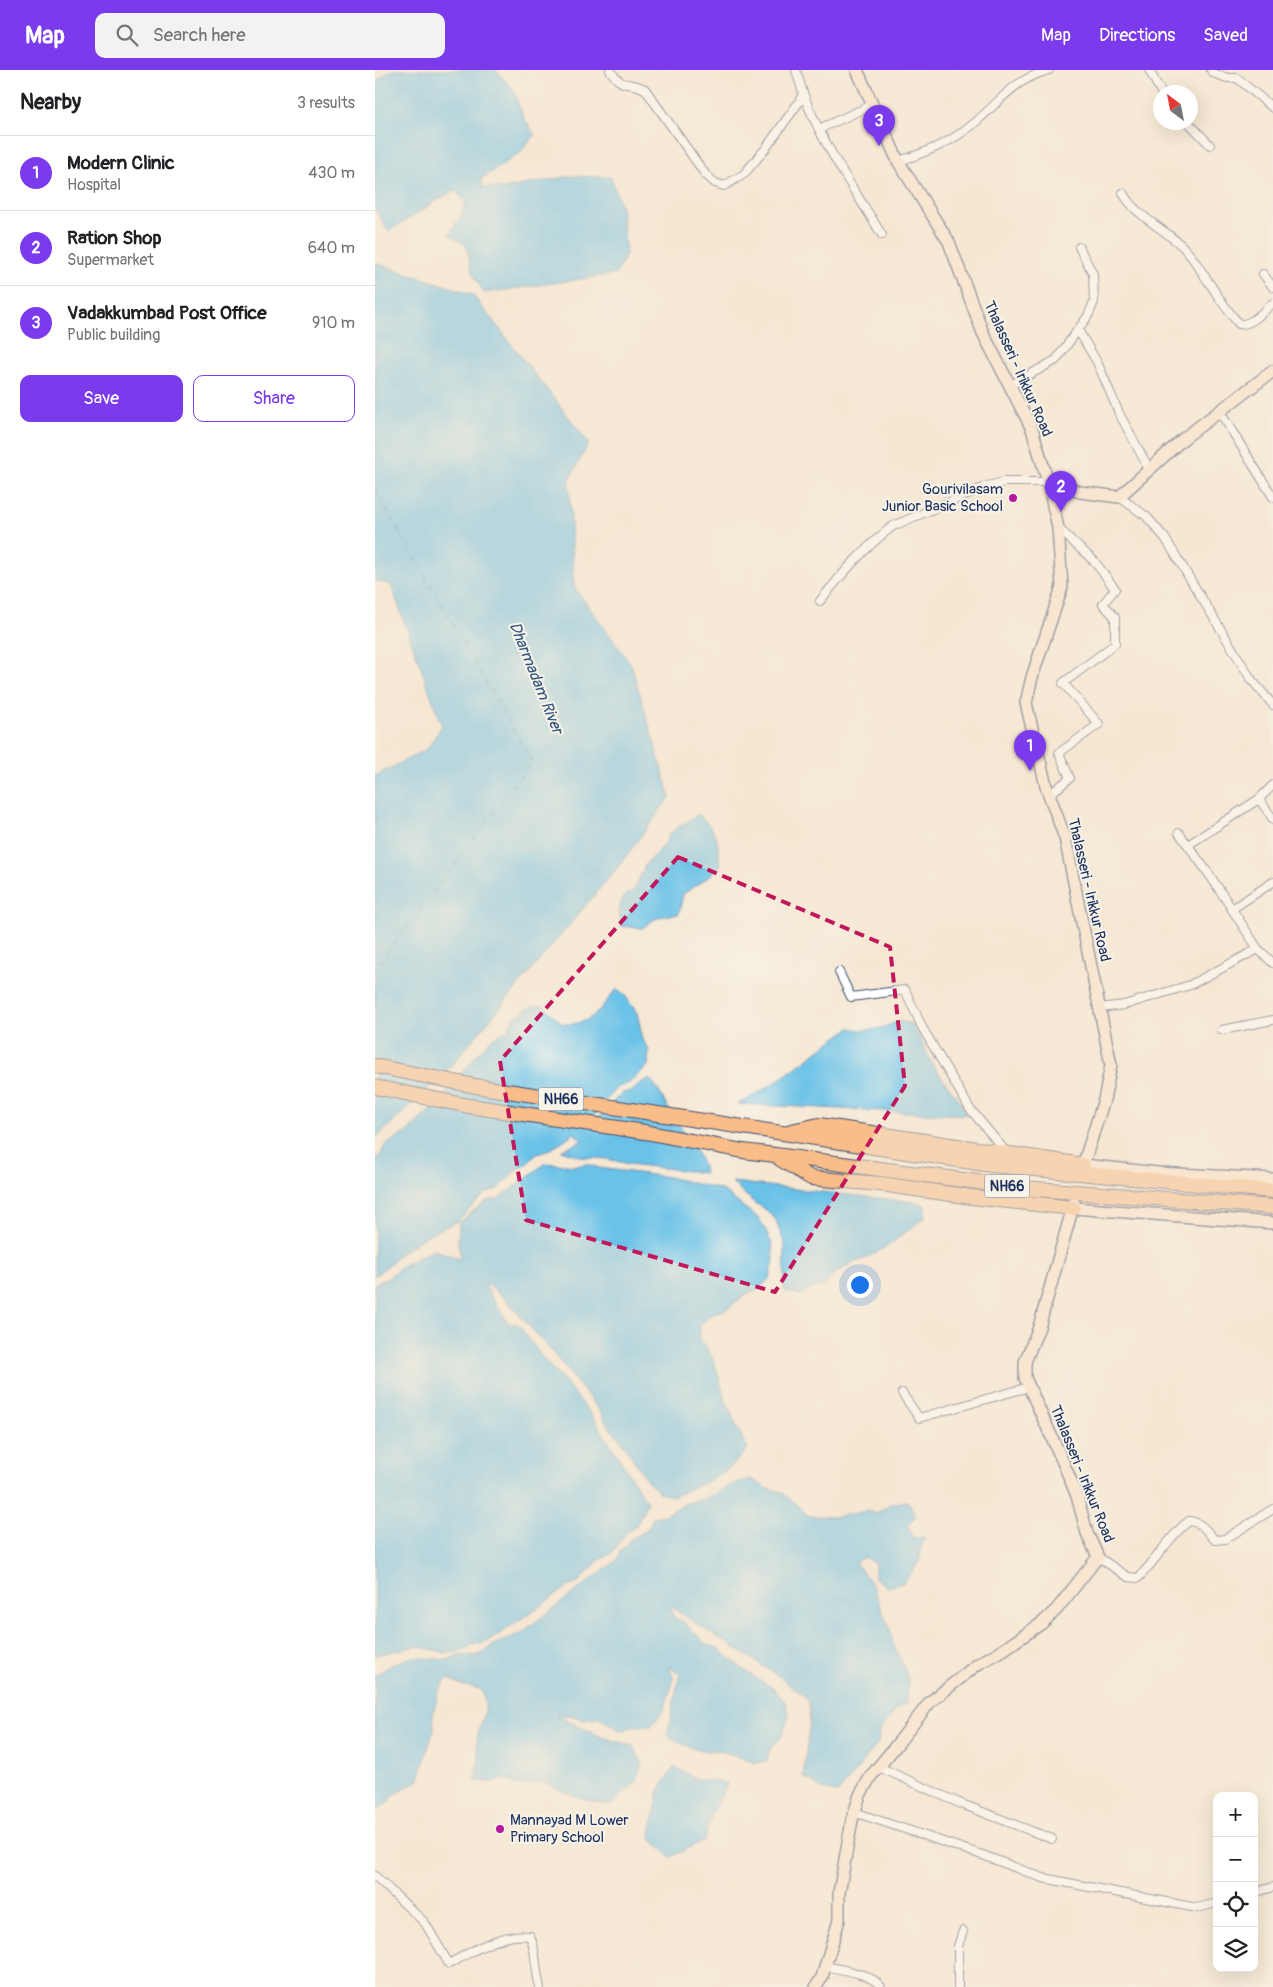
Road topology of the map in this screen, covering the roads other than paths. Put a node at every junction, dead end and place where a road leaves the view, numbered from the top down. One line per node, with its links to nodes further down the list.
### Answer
1 (610, 70): 8 (street)
2 (796, 70): 8 (street)
3 (857, 70): 9 (main road, Thalasseri - Irikkur Road)
4 (1049, 70): 14 (street)
5 (1149, 70): 7 (street)
6 (1211, 70): 10 (street)
7 (1157, 85)
8 (803, 93): 11 (street)
9 (872, 105): 11 (street); 14 (main road, Thalasseri - Irikkur Road)
10 (1273, 108)
11 (819, 129): 16 (street)
12 (1196, 130): 13 (street)
13 (1210, 145)
14 (898, 161): 23 (main road, Thalasseri - Irikkur Road)
15 (1123, 193): 20 (street)
16 (882, 235)
17 (1079, 247): 21 (street)
18 (1263, 274): 19 (street)
19 (1273, 287)
20 (1273, 303)
21 (1078, 330): 23 (street); 25 (street)
22 (1273, 371): 24 (main road)
23 (1009, 386): 26 (main road, Thalasseri - Irikkur Road)
24 (1220, 412): 25 (main road); 27 (street)
25 (1149, 469): 28 (main road)
26 (1049, 482): 28 (main road); 29 (main road, Thalasseri - Irikkur Road); 30 (street)
27 (1273, 497)
28 (1119, 498): 31 (street)
29 (1058, 528): 33 (main road, Thalasseri - Irikkur Road); 33 (street)
30 (821, 601)
31 (1273, 704)
32 (1273, 785): 34 (street)
33 (1049, 795): 43 (main road, Thalasseri - Irikkur Road)
34 (1259, 799): 35 (street); 37 (street)
35 (1273, 819)
36 (1179, 833): 37 (street)
37 (1188, 845): 39 (street)
38 (1273, 882): 39 (street)
39 (1232, 909): 40 (street)
40 (1258, 950): 41 (street); 43 (street)
41 (1273, 963)
42 (839, 972): 49 (street)
43 (1100, 1008): 51 (main road, Thalasseri - Irikkur Road)
44 (1273, 1020): 45 (street)
45 (1222, 1030)
46 (375, 1066): 48 (highway, NH66)
47 (375, 1087): 50 (highway, NH66)
48 (781, 1133): 49 (highway); 53 (highway, NH66)
49 (1007, 1152): 51 (highway)
50 (775, 1155): 54 (highway); 55 (highway, NH66)
51 (1083, 1165): 52 (main road)
52 (1273, 1179)
53 (1273, 1191)
54 (1073, 1205): 56 (main road); 57 (main road, Thalasseri - Irikkur Road)
55 (1273, 1207)
56 (1273, 1224)
57 (1029, 1387): 58 (street); 60 (main road, Thalasseri - Irikkur Road)
58 (902, 1393)
59 (1273, 1509): 60 (street)
60 (1098, 1557): 61 (main road, Thalasseri - Irikkur Road)
61 (879, 1767): 62 (main road, Thalasseri - Irikkur Road); 63 (street)
62 (854, 1812): 67 (street); 69 (main road, Thalasseri - Irikkur Road)
63 (1052, 1839)
64 (375, 1876): 70 (street)
65 (1273, 1887): 66 (street)
66 (1258, 1892)
67 (1213, 1904)
68 (963, 1931): 73 (street)
69 (825, 1966): 71 (main road, Thalasseri - Irikkur Road); 72 (street)
70 (540, 1987)
71 (817, 1987)
72 (881, 1987)
73 (958, 1987)

